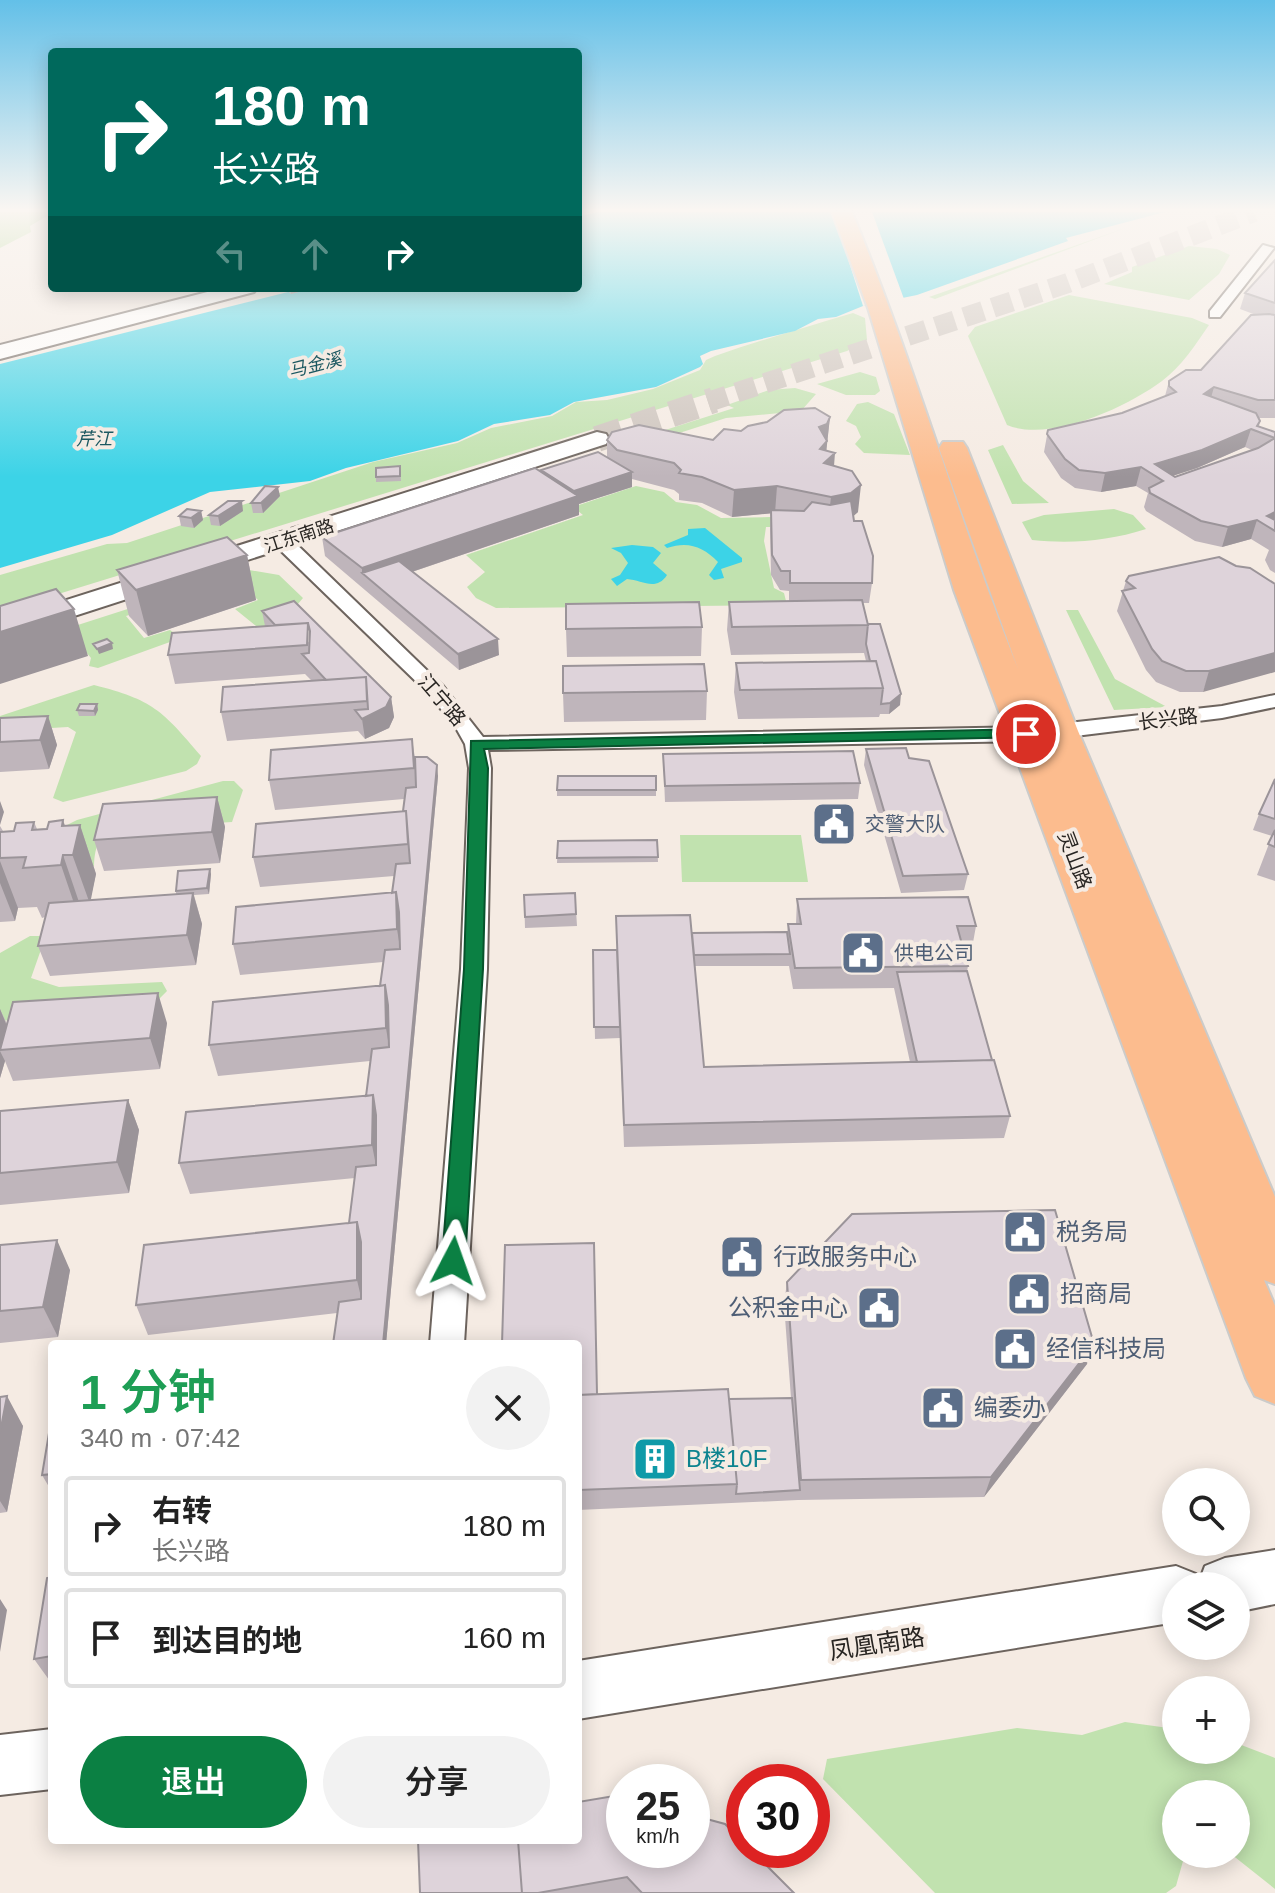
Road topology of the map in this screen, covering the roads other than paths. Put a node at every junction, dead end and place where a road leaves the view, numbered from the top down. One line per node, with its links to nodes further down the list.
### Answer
1 (162, 300): 8 (main road)
2 (199, 300): 9 (main road)
3 (882, 300): 7 (highway)
4 (887, 300): 7 (highway)
5 (1226, 300): 6 (street)
6 (1215, 314)
7 (897, 333): 14 (highway, 灵山路)
8 (0, 343)
9 (0, 352)
10 (597, 439): 11 (main road, 江东南路)
11 (283, 542): 12 (main road, 江东南路); 15 (street, 江宁路)
12 (0, 631)
13 (1275, 701): 14 (street, 长兴路)
14 (1043, 733): 15 (street, 长兴路); 16 (highway, 灵山路); 18 (highway, 灵山路)
15 (476, 744): 17 (street, 江宁路)
16 (1275, 1261)
17 (447, 1340)
18 (1275, 1378)
19 (1275, 1577): 20 (main road)
20 (1250, 1582)
21 (1162, 1596): 22 (main road, 凤凰南路)
22 (582, 1689)
23 (48, 1759): 24 (main road)
24 (0, 1765)

